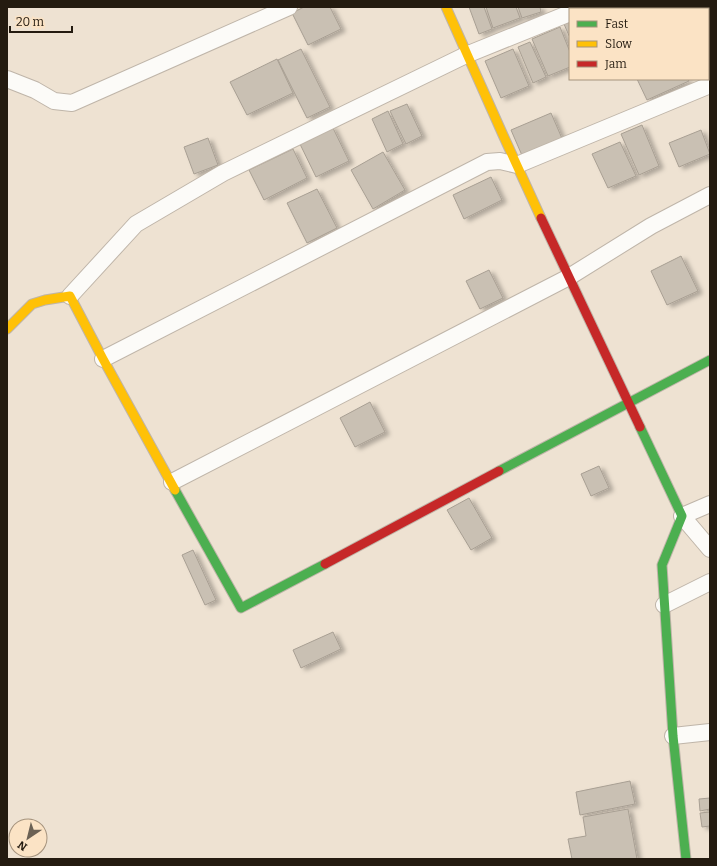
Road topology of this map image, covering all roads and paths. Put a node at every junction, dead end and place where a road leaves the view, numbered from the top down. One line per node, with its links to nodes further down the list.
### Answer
1 (289, 7): 5 (street)
2 (446, 7): 4 (street)
3 (569, 13): 4 (street)
4 (466, 55): 7 (street); 10 (street)
5 (7, 79)
6 (710, 84): 7 (street)
7 (517, 165): 9 (street); 12 (street)
8 (710, 195): 9 (street)
9 (568, 277): 14 (street); 15 (street)
10 (70, 296): 11 (street); 12 (street)
11 (7, 329)
12 (103, 359): 15 (street)
13 (710, 360): 14 (street)
14 (629, 402): 15 (street); 17 (street)
15 (172, 482)
16 (710, 504): 17 (street)
17 (682, 516): 18 (street); 20 (street)
18 (710, 549)
19 (710, 582): 20 (street)
20 (664, 605): 22 (street)
21 (710, 732): 22 (street)
22 (673, 736): 23 (street)
23 (686, 859)

